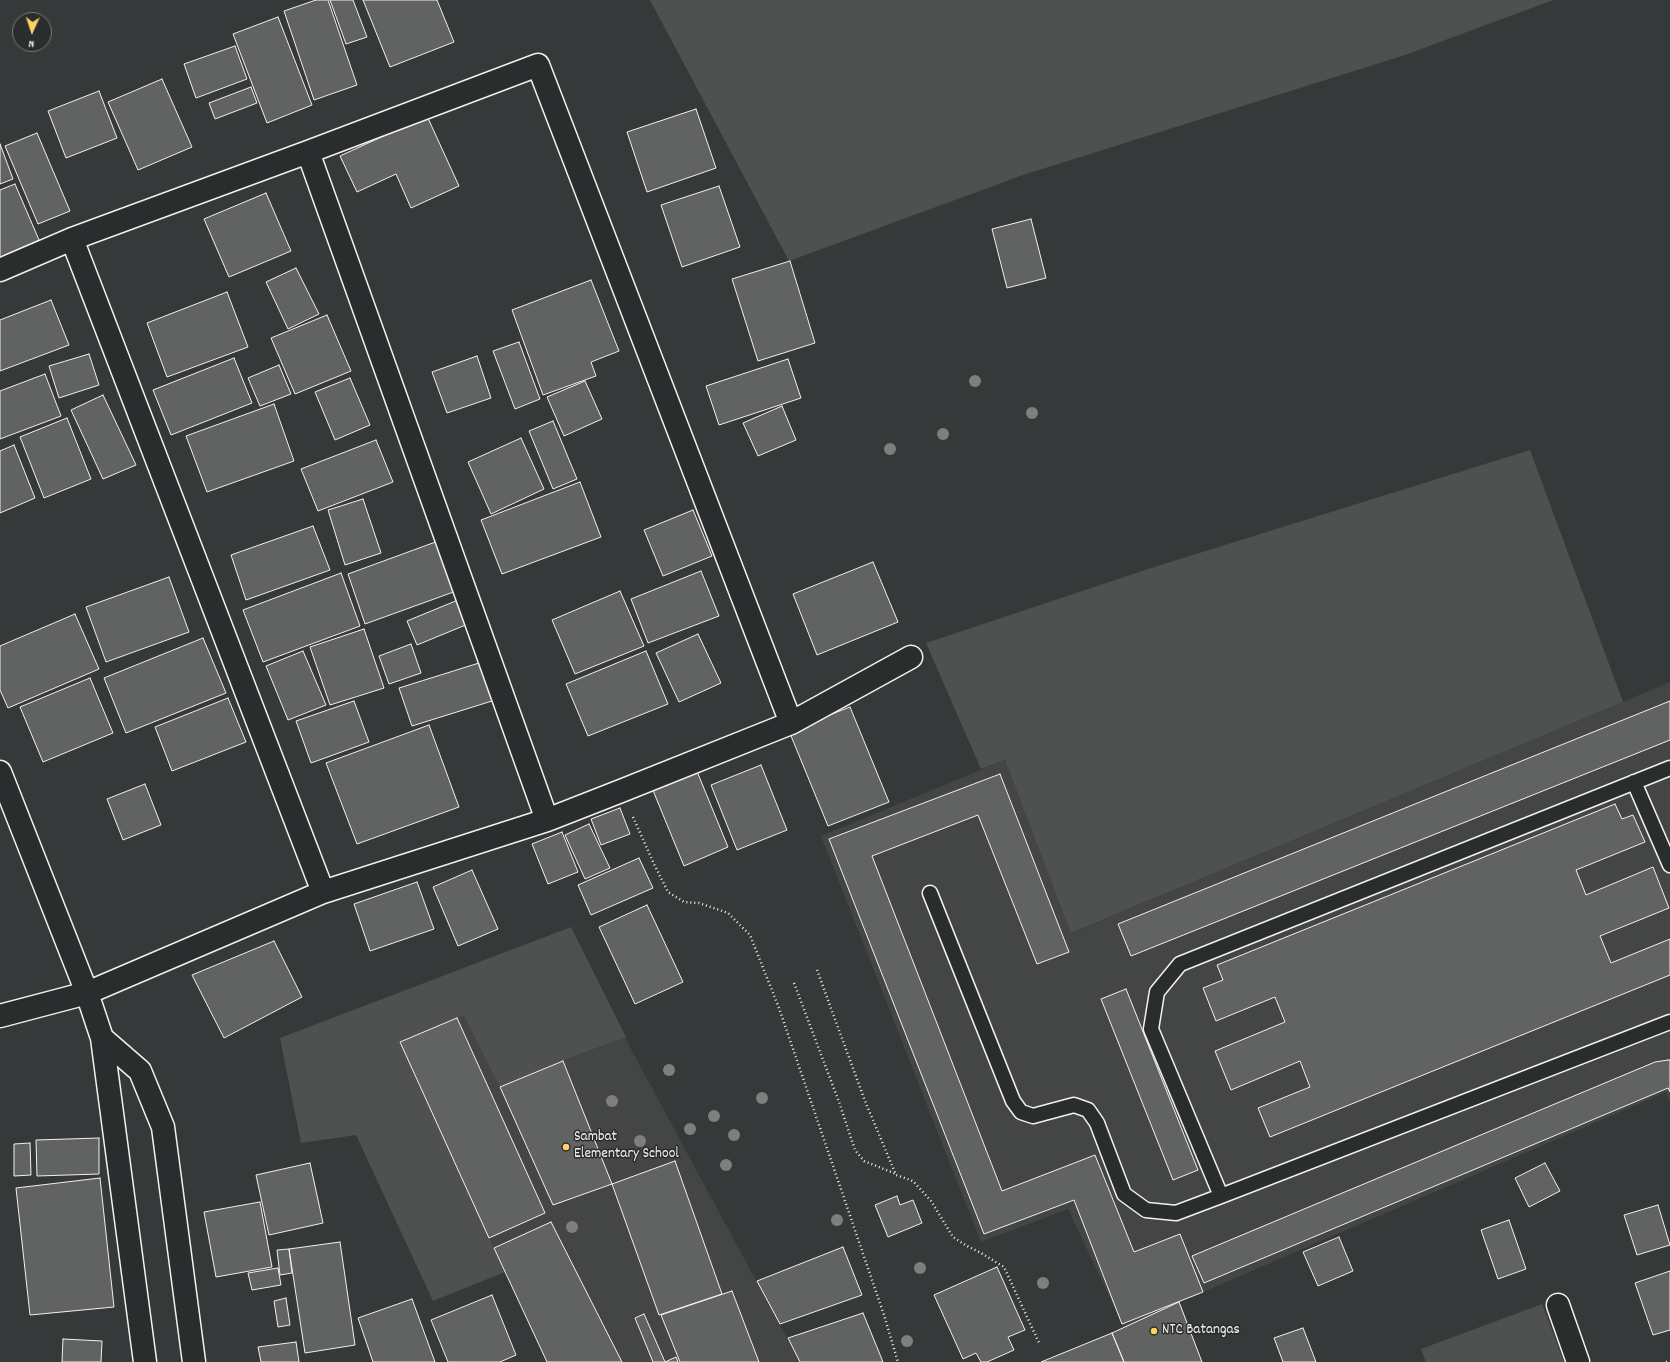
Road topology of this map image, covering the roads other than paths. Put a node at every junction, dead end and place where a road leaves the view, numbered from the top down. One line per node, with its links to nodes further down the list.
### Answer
1 (308, 152): 2 (street); 5 (street); 9 (street)
2 (72, 239): 3 (street); 11 (street)
3 (0, 270)
4 (911, 657): 5 (street)
5 (791, 724): 9 (street)
6 (1670, 768): 8 (lane)
7 (0, 772): 13 (street)
8 (1634, 782): 10 (lane); 17 (lane)
9 (547, 820): 11 (street)
10 (1670, 865)
11 (323, 892): 13 (street)
12 (930, 893): 17 (lane)
13 (88, 993): 14 (street); 16 (street)
14 (0, 1016)
15 (1670, 1022): 17 (lane)
16 (102, 1038): 19 (street); 20 (street)
17 (1221, 1196)
18 (1558, 1305): 21 (street)
19 (145, 1362)
20 (194, 1362)
21 (1578, 1362)

